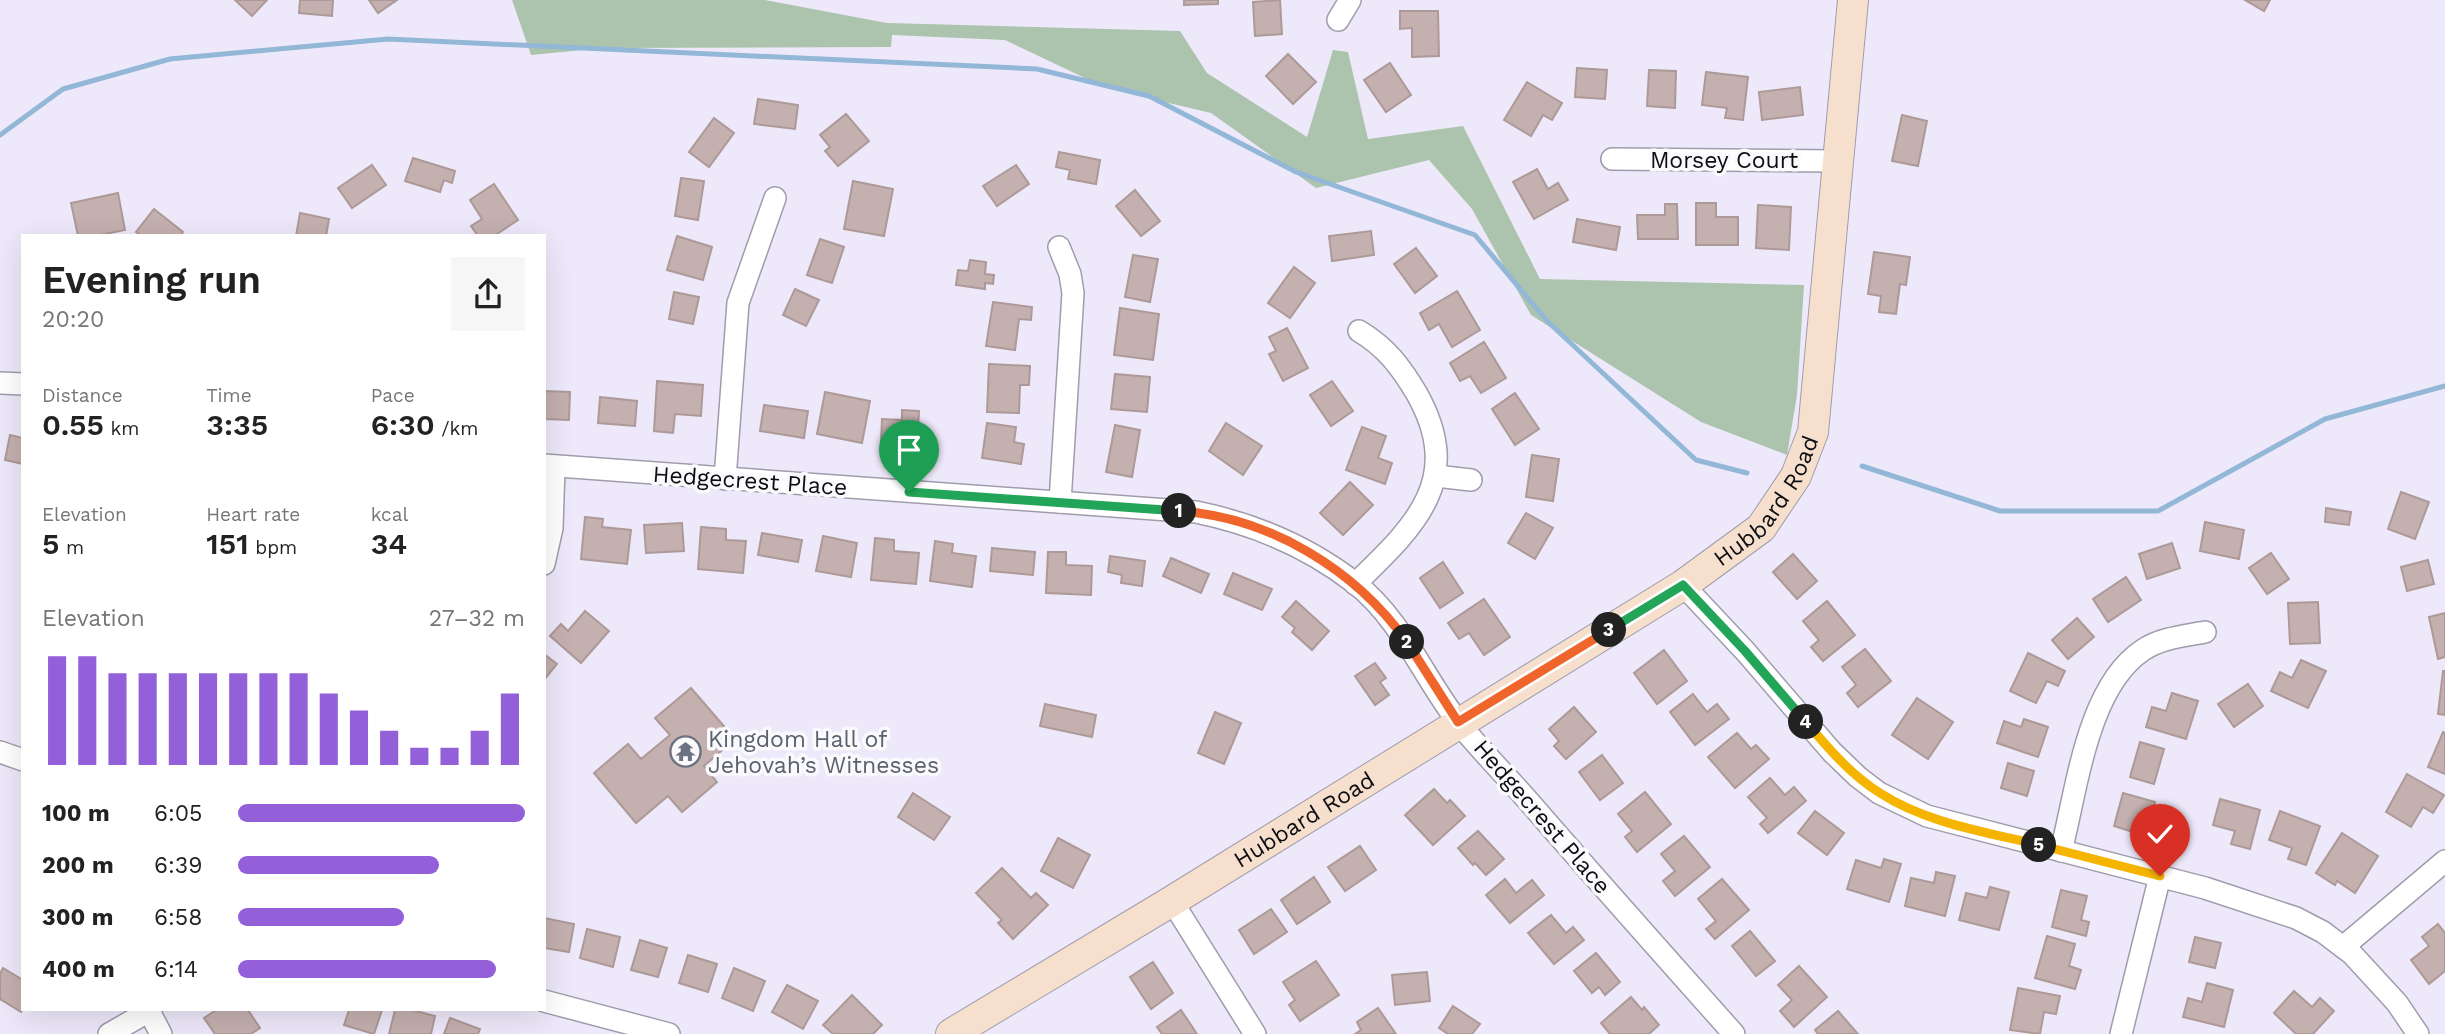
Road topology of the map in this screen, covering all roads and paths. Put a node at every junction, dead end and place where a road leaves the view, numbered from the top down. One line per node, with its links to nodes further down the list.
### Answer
1 (1350, 0): 3 (street)
2 (1853, 0): 5 (main road, Hubbard Road)
3 (1338, 20)
4 (1612, 159): 5 (street, Morsey Court)
5 (1836, 161): 18 (main road, Hubbard Road)
6 (775, 198): 13 (street)
7 (1059, 247): 15 (street)
8 (1359, 331): 12 (street)
9 (0, 383): 10 (street)
10 (21, 384)
11 (549, 466): 13 (street, Hedgecrest Place); 16 (street)
12 (1436, 476): 14 (street); 17 (street)
13 (725, 479): 15 (street, Hedgecrest Place)
14 (1471, 480)
15 (1060, 502): 17 (street, Hedgecrest Place)
16 (546, 555)
17 (1355, 583): 20 (street, Hedgecrest Place)
18 (1683, 585): 20 (main road, Hubbard Road); 23 (street)
19 (2205, 632): 23 (street)
20 (1458, 722): 26 (main road, Hubbard Road); 36 (street, Hedgecrest Place)
21 (0, 752): 22 (street)
22 (21, 759)
23 (2061, 851): 25 (street)
24 (2445, 861): 27 (street)
25 (2160, 876): 27 (street); 37 (street)
26 (1172, 901): 34 (main road, Hubbard Road); 35 (street)
27 (2343, 947): 38 (street)
28 (546, 1002): 33 (street)
29 (148, 1011): 31 (street)
30 (150, 1011): 32 (street)
31 (110, 1034)
32 (161, 1034)
33 (669, 1034)
34 (951, 1034)
35 (1255, 1034)
36 (1734, 1034)
37 (2121, 1034)
38 (2418, 1034)

